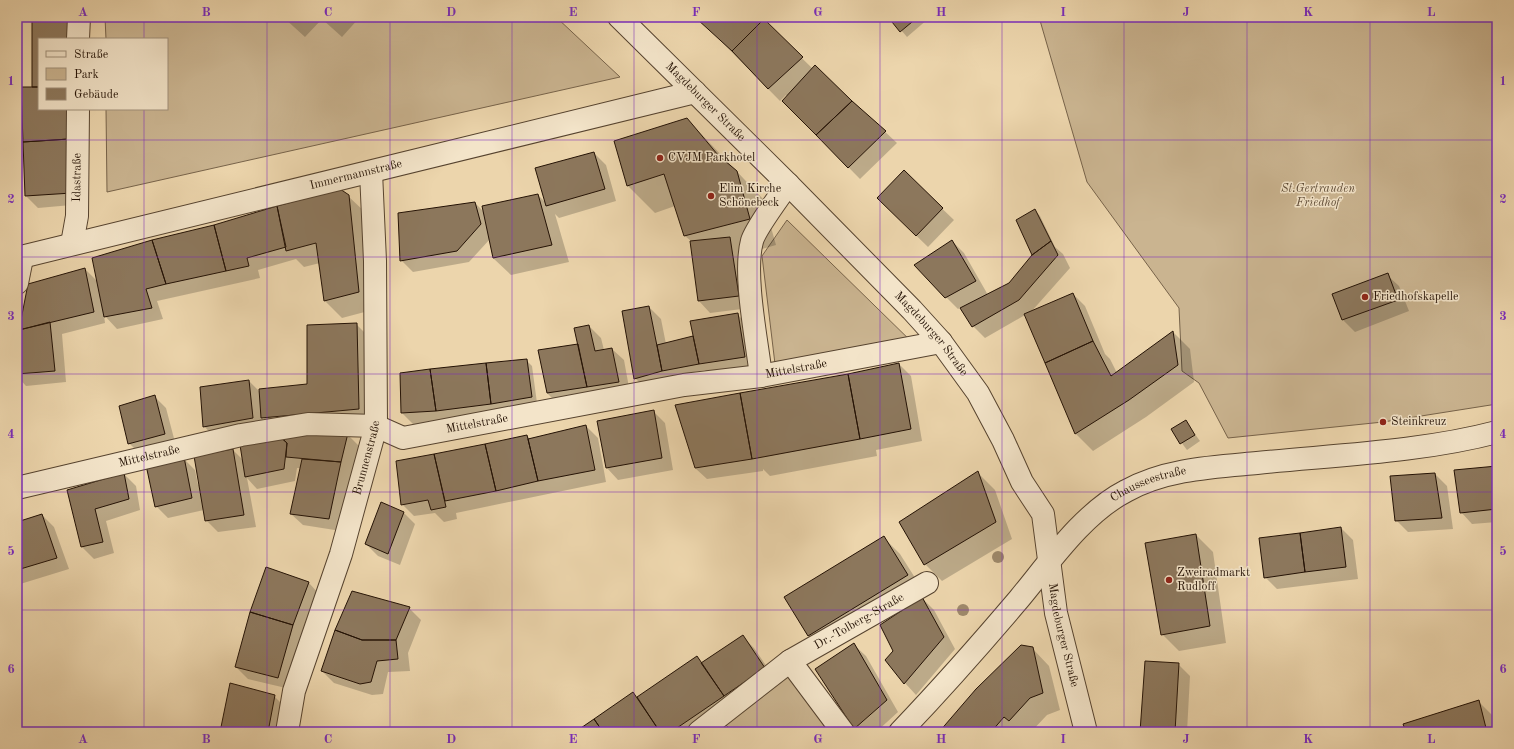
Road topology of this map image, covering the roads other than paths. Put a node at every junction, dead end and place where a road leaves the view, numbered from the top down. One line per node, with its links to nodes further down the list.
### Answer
1 (79, 17): 3 (street)
2 (626, 19): 4 (street, Magdeburger Straße)
3 (78, 38)
4 (695, 92): 6 (street, Immermannstraße); 7 (street, Magdeburger Straße)
5 (78, 110): 8 (street, Idastraße)
6 (371, 172): 8 (street, Immermannstraße); 13 (street, Brunnenstraße)
7 (788, 184): 11 (street, Magdeburger Straße); 12 (street)
8 (72, 244): 9 (street, Immermannstraße)
9 (20, 258): 10 (street)
10 (17, 283)
11 (942, 342): 12 (street, Mittelstraße); 16 (street, Magdeburger Straße)
12 (761, 376): 13 (street, Mittelstraße)
13 (376, 426): 15 (street, Mittelstraße); 19 (street, Brunnenstraße)
14 (1497, 432): 16 (street, Chausseestraße)
15 (17, 488)
16 (1050, 563): 22 (street, Chausseestraße); 23 (street, Magdeburger Straße)
17 (927, 583): 18 (street, Dr.-Tolberg-Straße)
18 (790, 660): 20 (street, Dr.-Tolberg-Straße); 21 (street)
19 (287, 732)
20 (699, 732)
21 (843, 732)
22 (900, 732)
23 (1086, 732)

